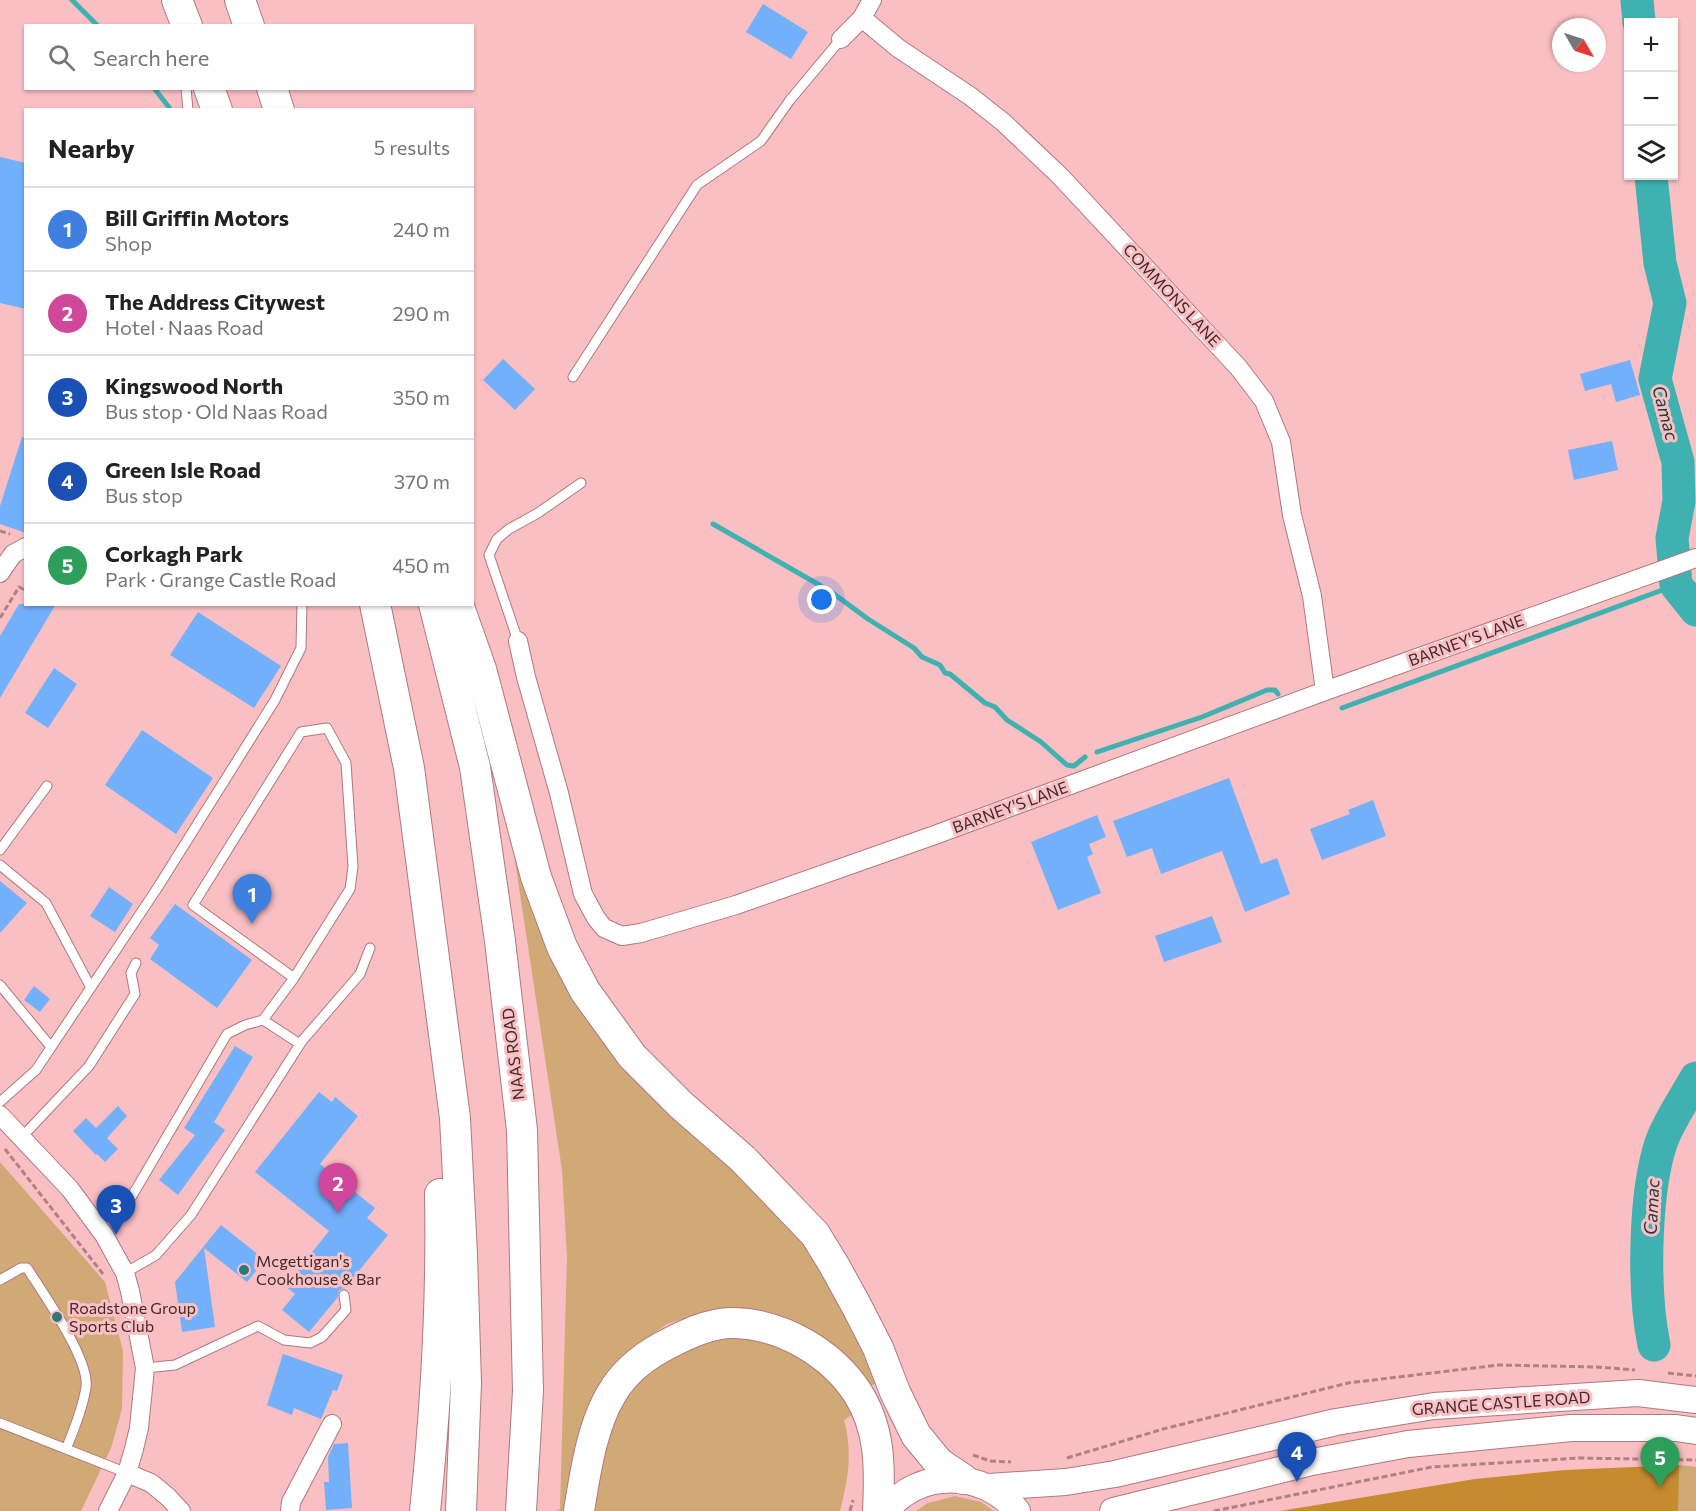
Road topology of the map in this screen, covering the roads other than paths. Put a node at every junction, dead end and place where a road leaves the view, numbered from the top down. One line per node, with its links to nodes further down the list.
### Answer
1 (240, 0): 4 (highway)
2 (872, 0): 3 (street)
3 (862, 18): 5 (street); 22 (street, COMMONS LANE)
4 (248, 24)
5 (841, 39): 12 (lane)
6 (186, 90): 9 (lane)
7 (210, 90): 10 (highway)
8 (273, 90): 11 (highway)
9 (188, 108)
10 (216, 108)
11 (278, 108)
12 (573, 377)
13 (581, 483): 21 (lane)
14 (13, 549): 16 (street)
15 (1690, 561): 22 (street, BARNEY'S LANE)
16 (0, 573)
17 (302, 606): 31 (lane)
18 (375, 606): 26 (highway)
19 (435, 606): 55 (highway, NAAS ROAD)
20 (459, 606): 49 (highway)
21 (518, 641): 22 (street, BARNEY'S LANE)
22 (1325, 691)
23 (47, 786): 24 (lane)
24 (0, 850)
25 (0, 865): 31 (lane)
26 (433, 940): 53 (highway); 54 (highway)
27 (370, 948): 33 (lane)
28 (136, 963): 37 (lane)
29 (294, 978): 29 (lane); 32 (lane)
30 (0, 985): 34 (lane)
31 (91, 988): 34 (lane)
32 (263, 1020): 33 (lane); 38 (lane)
33 (300, 1044): 39 (lane)
34 (51, 1047): 35 (lane)
35 (0, 1102)
36 (0, 1115): 37 (street)
37 (21, 1138): 39 (street)
38 (132, 1196)
39 (118, 1278): 42 (street)
40 (0, 1280): 47 (lane)
41 (344, 1295): 42 (lane)
42 (145, 1368): 48 (street)
43 (1696, 1400): 49 (main road, GRANGE CASTLE ROAD)
44 (0, 1423): 47 (lane)
45 (332, 1424): 52 (street)
46 (1696, 1431): 60 (main road, GRANGE CASTLE ROAD)
47 (66, 1449): 48 (lane)
48 (127, 1473): 50 (street); 51 (street)
49 (975, 1474): 58 (main road, GRANGE CASTLE ROAD); 59 (main road)
50 (108, 1511)
51 (181, 1511)
52 (290, 1511)
53 (425, 1511)
54 (461, 1511)
55 (520, 1511)
56 (579, 1511): 57 (highway)
57 (878, 1511)
58 (886, 1511)
59 (1017, 1511)
60 (1113, 1511)

